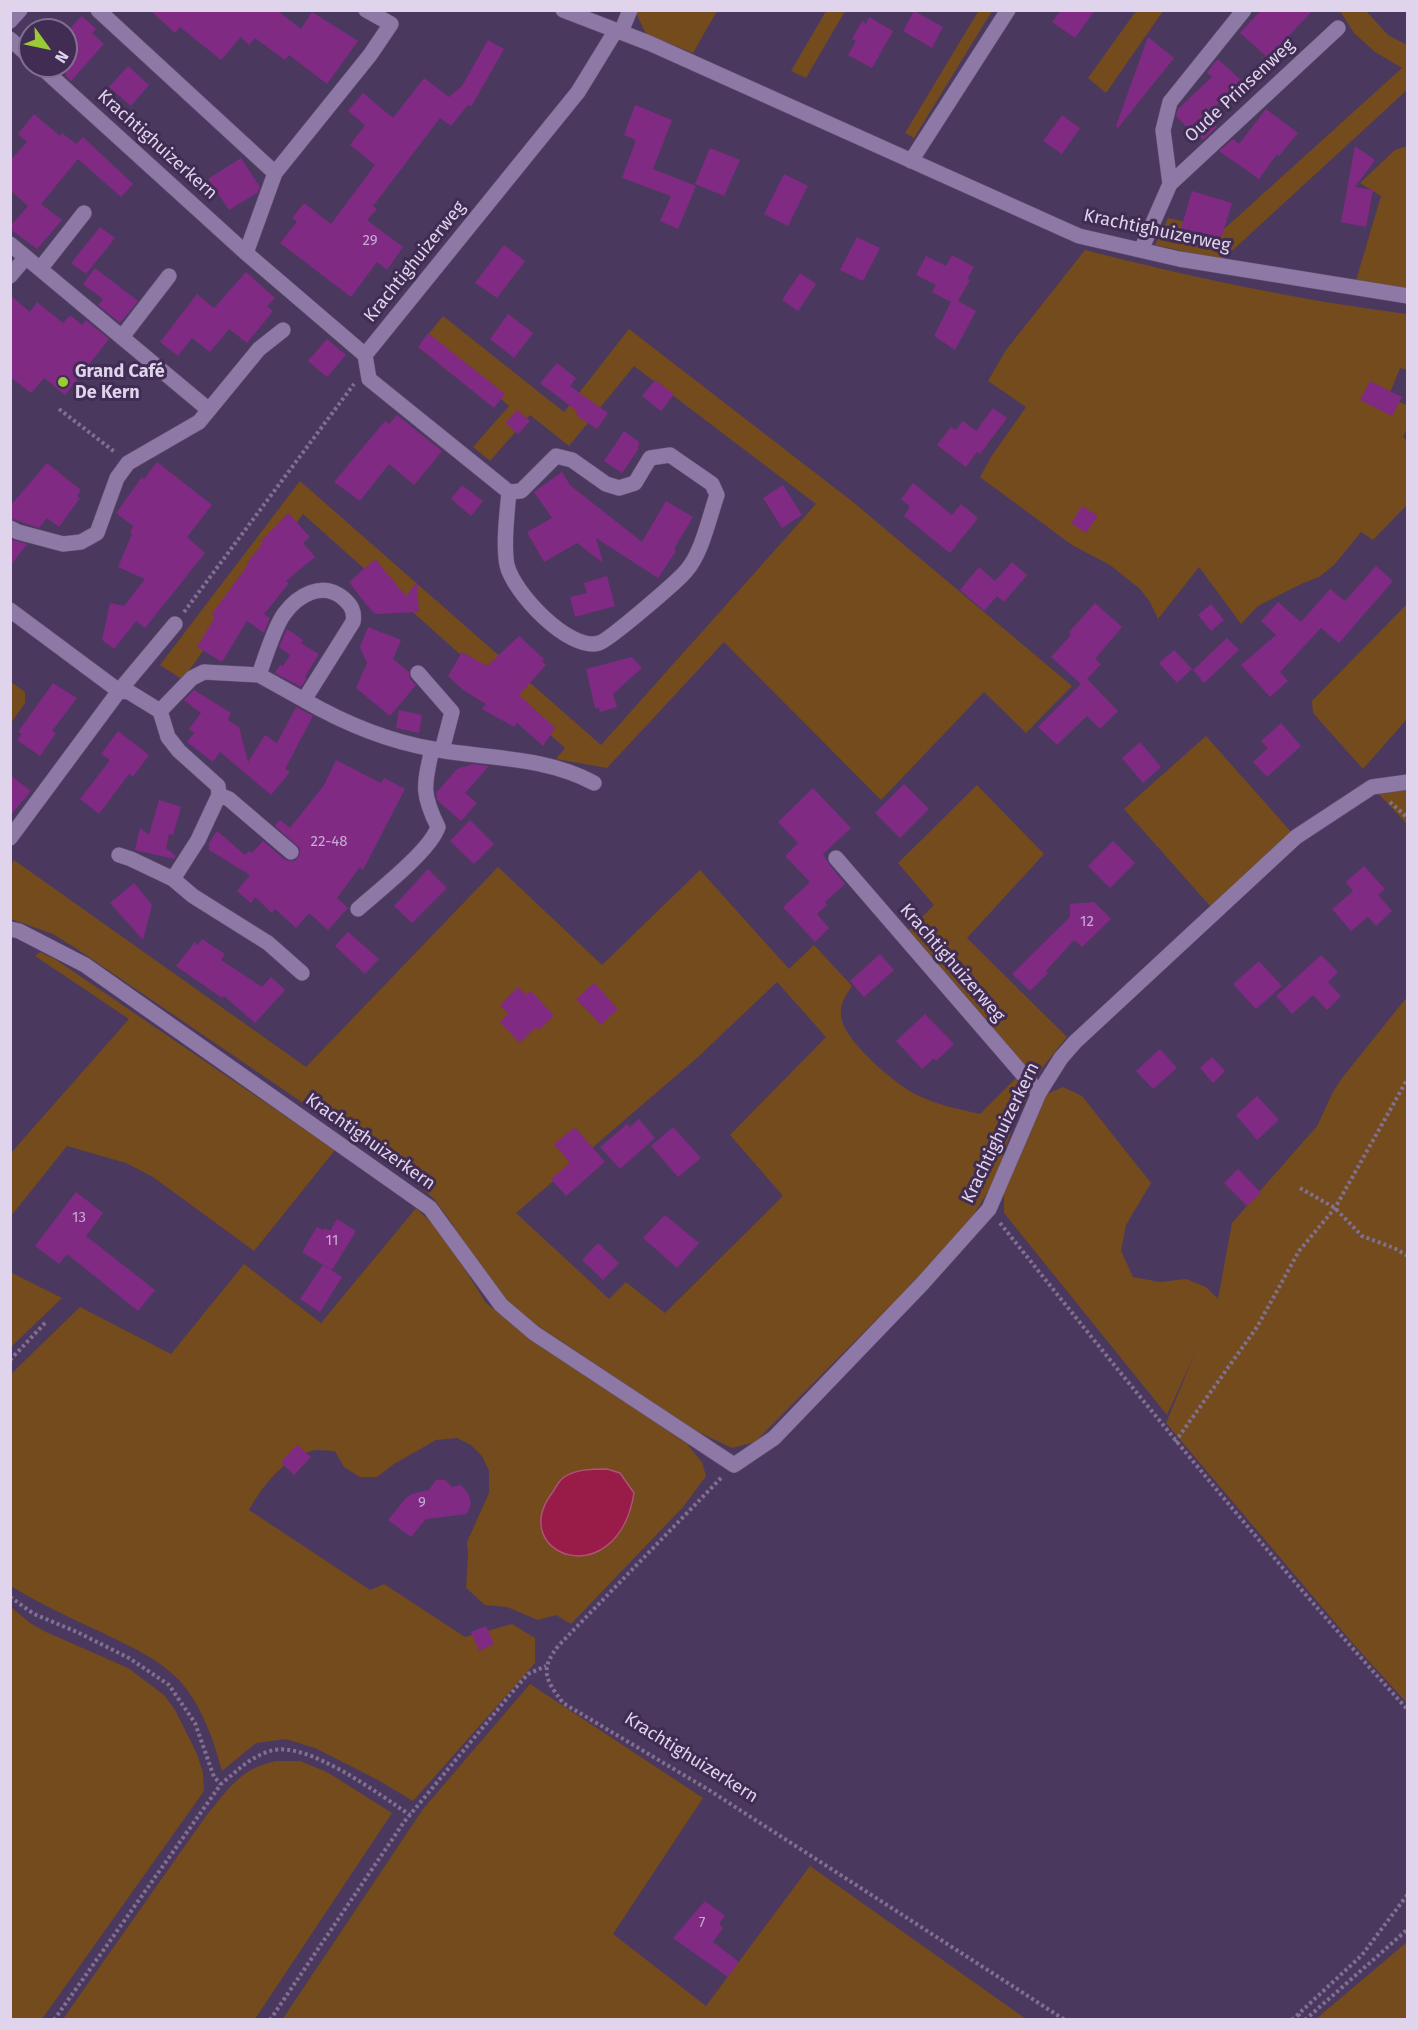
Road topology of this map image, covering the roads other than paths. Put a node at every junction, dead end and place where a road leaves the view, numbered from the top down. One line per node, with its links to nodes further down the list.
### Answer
1 (20, 10): 8 (street)
2 (98, 10): 13 (street)
3 (366, 10): 13 (street)
4 (563, 10): 10 (street, Krachtighuizerweg)
5 (630, 10): 10 (street)
6 (1008, 10): 12 (street)
7 (1244, 10): 14 (street, Oude Prinsenweg)
8 (10, 21)
9 (1338, 28): 14 (street, Oude Prinsenweg)
10 (619, 31): 12 (street, Krachtighuizerweg); 26 (street, Krachtighuizerweg)
11 (53, 78): 18 (street, Krachtighuizerkern)
12 (911, 162): 17 (street, Krachtighuizerweg)
13 (275, 173): 18 (street)
14 (1170, 184): 17 (street, Oude Prinsenweg)
15 (84, 213): 20 (street)
16 (10, 244): 19 (street)
17 (1141, 250): 23 (street, Krachtighuizerweg)
18 (246, 253): 26 (street, Krachtighuizerkern)
19 (26, 257): 20 (street); 21 (street)
20 (40, 270): 25 (street)
21 (10, 276)
22 (169, 276): 25 (street)
23 (1407, 296)
24 (283, 330): 27 (street)
25 (122, 337): 27 (street)
26 (366, 361): 28 (street)
27 (209, 410): 29 (street)
28 (509, 492): 28 (street)
29 (10, 528)
30 (10, 610): 34 (street)
31 (175, 624): 34 (street)
32 (418, 673): 37 (street)
33 (259, 675): 35 (street); 35 (street); 36 (street)
34 (119, 691): 36 (street); 41 (street)
35 (304, 699): 37 (street)
36 (159, 711): 40 (street)
37 (437, 750): 39 (street); 46 (street)
38 (1407, 782): 49 (street, Krachtighuizerkern)
39 (594, 783)
40 (219, 795): 42 (street); 45 (street)
41 (10, 838)
42 (291, 852)
43 (119, 855): 45 (street)
44 (836, 858): 49 (street, Krachtighuizerweg)
45 (173, 879): 48 (street)
46 (358, 909)
47 (13, 934): 49 (street, Krachtighuizerkern)
48 (302, 973)
49 (1039, 1093)

